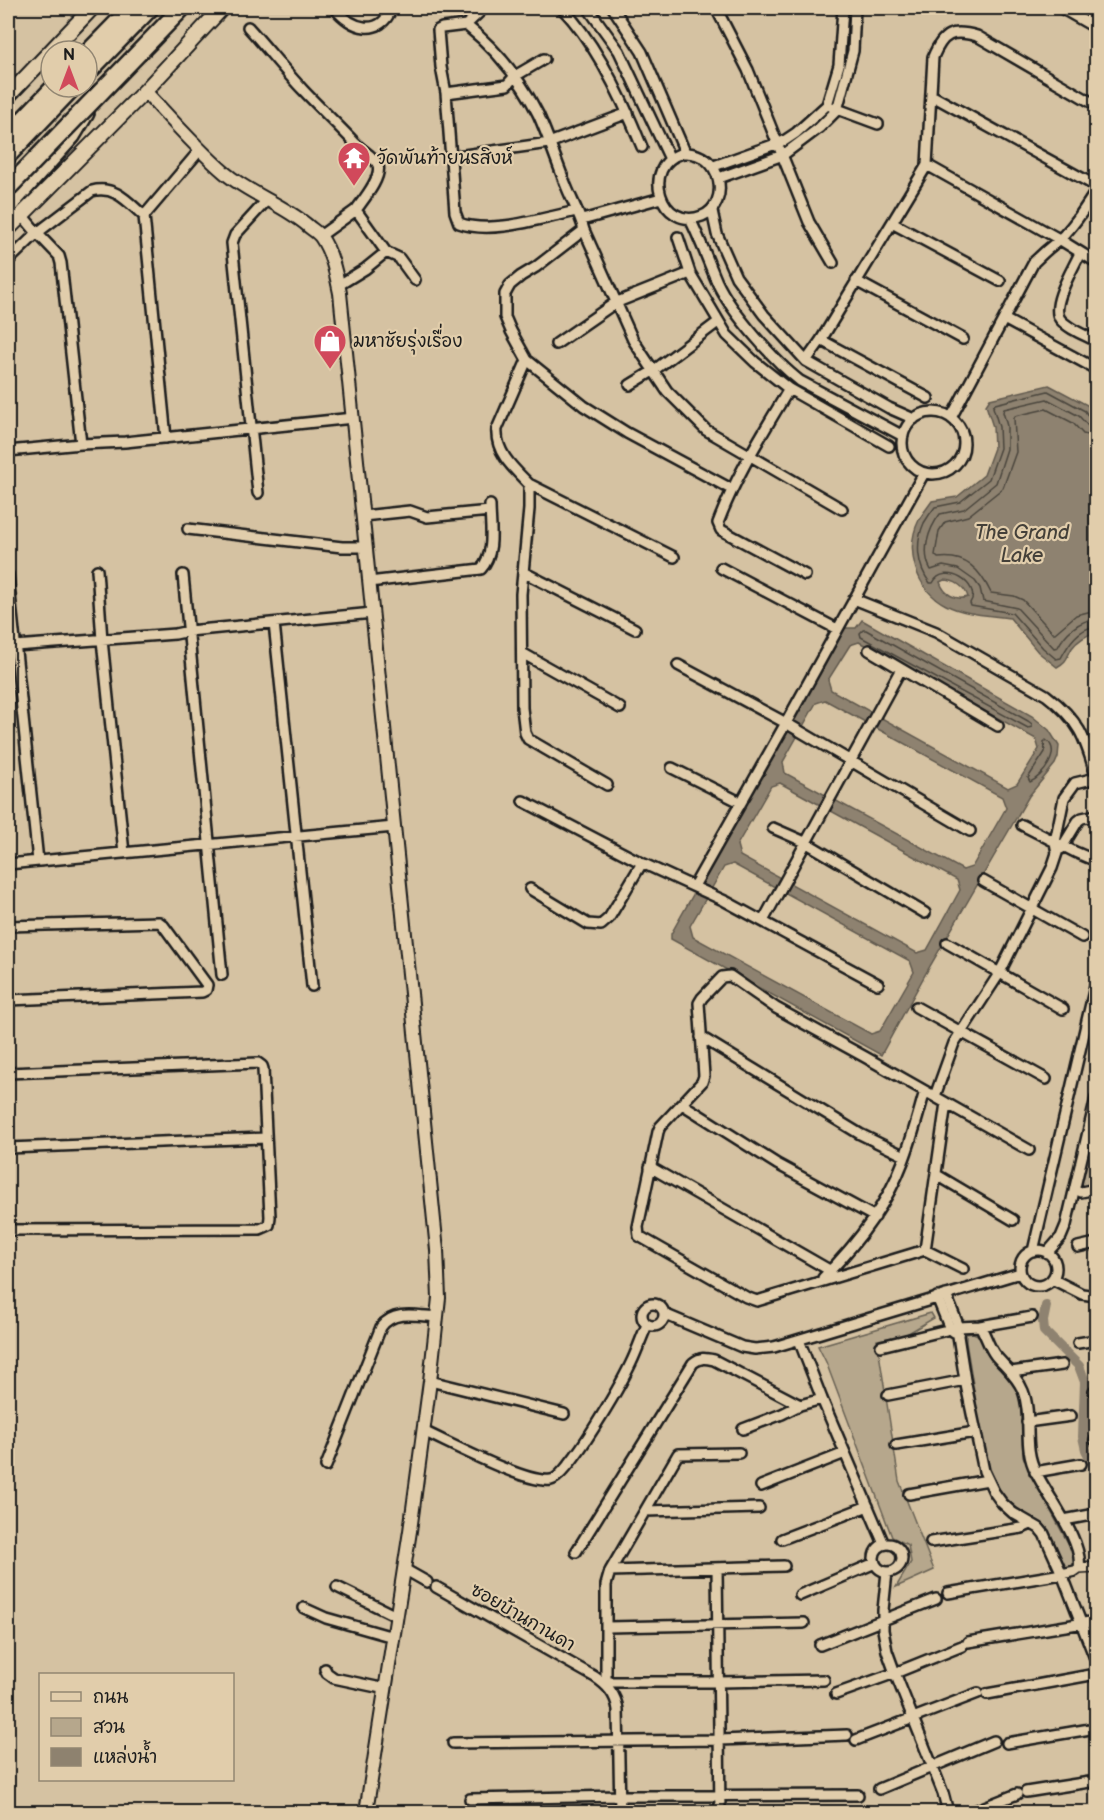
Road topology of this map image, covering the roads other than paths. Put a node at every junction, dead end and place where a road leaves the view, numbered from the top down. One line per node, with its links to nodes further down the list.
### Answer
1 (92, 8): 28 (main road)
2 (131, 8): 20 (highway)
3 (150, 8): 22 (highway)
4 (176, 8): 24 (highway)
5 (182, 8): 55 (highway, bridge)
6 (222, 8): 25 (main road)
7 (335, 8): 8 (street)
8 (392, 8)
9 (484, 8): 17 (street)
10 (562, 8): 37 (street)
11 (588, 8): 49 (street)
12 (613, 8): 45 (street)
13 (716, 8): 42 (street)
14 (843, 8): 34 (street)
15 (855, 8): 36 (street)
16 (1061, 8): 19 (street)
17 (466, 25): 23 (street); 26 (street)
18 (248, 27): 60 (street)
19 (1096, 28)
20 (99, 41)
21 (544, 59): 23 (street)
22 (99, 61)
23 (515, 76): 26 (street); 41 (street)
24 (99, 87)
25 (145, 91): 44 (street); 63 (main road)
26 (446, 93): 48 (street)
27 (931, 95): 35 (street); 50 (street); 54 (street)
28 (8, 96)
29 (41, 99): 39 (highway)
30 (42, 99): 40 (highway)
31 (62, 99): 47 (highway)
32 (87, 99): 53 (highway)
33 (88, 99): 59 (highway)
34 (827, 105): 36 (street); 42 (street)
35 (1096, 105)
36 (837, 110): 38 (street); 46 (street)
37 (628, 113): 41 (street); 43 (street)
38 (878, 124)
39 (8, 128)
40 (8, 135)
41 (549, 143): 48 (street); 61 (street)
42 (777, 144): 46 (street); 51 (street)
43 (642, 147)
44 (200, 150): 58 (street); 64 (street)
45 (686, 152): 49 (street); 51 (street)
46 (783, 154): 52 (street); 77 (street)
47 (8, 155)
48 (450, 158): 61 (street)
49 (670, 159): 57 (street)
50 (927, 165): 66 (street); 72 (street)
51 (714, 166): 52 (street)
52 (719, 178): 62 (street)
53 (8, 182)
54 (1096, 186)
55 (8, 188)
56 (1096, 191): 72 (street)
57 (661, 198): 65 (street); 67 (street)
58 (267, 200): 70 (street); 100 (street)
59 (8, 207)
60 (356, 210): 70 (street); 73 (street)
61 (577, 210): 67 (street)
62 (712, 211): 65 (street); 91 (street)
63 (22, 215): 68 (main road); 69 (street)
64 (144, 216): 69 (street); 102 (street)
65 (690, 219): 101 (street)
66 (892, 223): 80 (street); 81 (street)
67 (583, 225): 83 (street); 90 (street)
68 (8, 229)
69 (37, 233): 75 (street); 103 (street)
70 (320, 236): 82 (street)
71 (678, 237): 78 (street)
72 (1059, 239): 74 (street); 84 (street)
73 (386, 252): 79 (street); 82 (street)
74 (1080, 253): 76 (street); 88 (street)
75 (8, 261)
76 (1096, 262)
77 (833, 263)
78 (690, 273): 83 (street); 85 (street)
79 (415, 280)
80 (856, 281): 86 (street); 87 (street)
81 (1000, 281)
82 (339, 285): 97 (street)
83 (615, 303): 89 (street); 93 (street)
84 (1004, 319): 92 (street); 98 (street)
85 (718, 322): 93 (street); 95 (street)
86 (963, 339)
87 (821, 340): 91 (street); 96 (street)
88 (1096, 341)
89 (556, 344)
90 (527, 360): 108 (street); 109 (street)
91 (806, 361): 99 (street)
92 (1096, 369)
93 (653, 371): 94 (street); 106 (street)
94 (630, 385)
95 (789, 389): 104 (street); 106 (street)
96 (928, 398)
97 (353, 418): 100 (street); 112 (street)
98 (951, 418): 99 (street); 107 (street)
99 (914, 419): 101 (street)
100 (252, 429): 102 (street); 110 (street)
101 (903, 436): 107 (street)
102 (165, 438): 103 (street)
103 (81, 444): 105 (street)
104 (889, 446)
105 (8, 451)
106 (748, 456): 109 (street); 111 (street)
107 (924, 473): 123 (street)
108 (529, 483): 115 (street); 118 (street)
109 (731, 489): 121 (street)
110 (258, 493)
111 (842, 509)
112 (363, 516): 114 (street); 122 (street)
113 (188, 529): 114 (street)
114 (366, 547): 122 (street)
115 (674, 557)
116 (721, 568): 127 (street)
117 (97, 570): 129 (street)
118 (523, 572): 126 (street); 132 (street)
119 (8, 575): 130 (street)
120 (183, 575): 128 (street)
121 (805, 575)
122 (369, 582): 124 (street)
123 (854, 599): 127 (street); 140 (street)
124 (373, 613): 125 (street); 146 (street)
125 (274, 623): 128 (street); 149 (street)
126 (635, 629)
127 (837, 629): 136 (street)
128 (189, 631): 129 (street); 151 (street)
129 (102, 640): 130 (street); 153 (street)
130 (15, 646): 155 (street)
131 (869, 650): 134 (street)
132 (522, 653): 135 (street); 141 (street)
133 (678, 665): 136 (street)
134 (901, 669): 137 (street); 138 (street)
135 (620, 708)
136 (787, 723): 138 (street); 143 (street)
137 (998, 726)
138 (851, 761): 148 (street); 150 (street)
139 (672, 768): 143 (street)
140 (1096, 772): 152 (street)
141 (607, 785)
142 (523, 801): 156 (street)
143 (740, 802): 159 (street)
144 (1096, 815): 152 (street)
145 (1022, 825): 152 (street)
146 (394, 827): 149 (street); 211 (street)
147 (773, 828): 150 (street)
148 (970, 831)
149 (296, 837): 151 (street); 171 (street)
150 (805, 842): 162 (street); 163 (street)
151 (210, 846): 153 (street); 168 (street)
152 (1059, 847): 154 (street); 161 (street)
153 (124, 853): 155 (street)
154 (1089, 858)
155 (38, 861): 157 (street)
156 (642, 863): 159 (street); 160 (street)
157 (8, 864)
158 (983, 881): 161 (street)
159 (695, 887): 163 (street)
160 (530, 889)
161 (1033, 909): 165 (street); 167 (street)
162 (925, 913)
163 (763, 921): 170 (street)
164 (8, 926): 172 (street)
165 (1082, 937)
166 (947, 944): 167 (street)
167 (999, 974): 174 (street); 175 (street)
168 (222, 975)
169 (1096, 982): 201 (street)
170 (879, 984)
171 (312, 986)
172 (8, 1000)
173 (916, 1007): 175 (street)
174 (1063, 1009)
175 (961, 1031): 178 (street); 180 (street)
176 (701, 1037): 179 (street); 183 (street); 190 (street)
177 (8, 1073): 185 (street)
178 (1046, 1079)
179 (925, 1091): 180 (street); 190 (street)
180 (935, 1096): 182 (street)
181 (1096, 1098): 184 (street)
182 (946, 1103): 189 (street); 192 (street)
183 (682, 1104): 191 (street); 195 (street)
184 (1093, 1122): 187 (street)
185 (266, 1138): 188 (street); 197 (street)
186 (1096, 1142): 187 (street)
187 (1085, 1145): 202 (street)
188 (8, 1148)
189 (1029, 1150)
190 (905, 1156): 195 (street)
191 (650, 1167): 204 (street); 207 (street)
192 (937, 1175): 196 (street); 200 (street)
193 (1096, 1189): 194 (street)
194 (1081, 1192)
195 (875, 1217): 204 (street)
196 (1013, 1220)
197 (8, 1230)
198 (1096, 1243): 199 (street)
199 (1078, 1247)
200 (925, 1250): 203 (street); 207 (street)
201 (1033, 1251): 202 (street); 205 (street)
202 (1047, 1253): 206 (street)
203 (963, 1269)
204 (831, 1271): 207 (street)
205 (1020, 1273): 206 (street); 208 (street)
206 (1052, 1279): 209 (street)
207 (822, 1280)
208 (941, 1296): 215 (street); 216 (street)
209 (1096, 1296)
210 (664, 1314): 213 (street); 213 (street); 216 (street)
211 (437, 1317): 223 (street); 237 (street)
212 (1032, 1317): 214 (street)
213 (646, 1325): 231 (street)
214 (980, 1326): 215 (street); 221 (street)
215 (956, 1331): 219 (street); 222 (street)
216 (800, 1340): 225 (street)
217 (1096, 1340): 218 (street)
218 (1078, 1343)
219 (881, 1346)
220 (1062, 1365): 221 (street)
221 (1011, 1372): 229 (street)
222 (965, 1380): 224 (street); 232 (street)
223 (430, 1381): 227 (street); 231 (street)
224 (888, 1395)
225 (822, 1399): 226 (street); 235 (street)
226 (800, 1405): 230 (street); 251 (street)
227 (564, 1414)
228 (1071, 1416): 229 (street)
229 (1027, 1422): 238 (street)
230 (743, 1429)
231 (423, 1431): 257 (street)
232 (975, 1432): 233 (street); 239 (street)
233 (896, 1445)
234 (739, 1453): 244 (street)
235 (845, 1453): 240 (street); 242 (street)
236 (1082, 1464): 238 (street)
237 (326, 1466)
238 (1035, 1472): 246 (street)
239 (988, 1480): 241 (street); 247 (street)
240 (761, 1486)
241 (909, 1494)
242 (868, 1506): 248 (street); 250 (street)
243 (759, 1508): 244 (street)
244 (645, 1511): 258 (street)
245 (1096, 1514): 246 (street)
246 (1064, 1520): 256 (street)
247 (1031, 1524): 249 (street); 260 (street)
248 (782, 1539)
249 (931, 1542)
250 (884, 1544): 252 (street); 259 (street)
251 (576, 1552)
252 (875, 1563): 259 (street); 263 (street)
253 (784, 1566): 255 (street)
254 (1096, 1567): 256 (street)
255 (717, 1568): 258 (street); 271 (street)
256 (1079, 1568): 260 (street)
257 (404, 1569): 266 (street); 281 (street, ซอยบ้านกานดา)
258 (610, 1571): 272 (street)
259 (887, 1572): 267 (street)
260 (1062, 1574): 262 (street); 270 (street)
261 (337, 1587): 266 (street)
262 (948, 1593)
263 (800, 1595)
264 (936, 1599): 267 (street)
265 (304, 1608): 273 (street)
266 (396, 1616): 273 (street)
267 (883, 1620): 274 (street); 277 (street)
268 (1096, 1621): 270 (street)
269 (804, 1623): 271 (street)
270 (1082, 1623): 275 (street); 277 (street)
271 (718, 1626): 272 (street); 280 (street)
272 (607, 1628): 281 (street)
273 (393, 1637): 282 (street)
274 (820, 1646)
275 (1096, 1661)
276 (325, 1670): 282 (street)
277 (895, 1673): 283 (street); 284 (street)
278 (1096, 1674): 284 (street)
279 (824, 1680): 280 (street)
280 (719, 1682): 281 (street); 287 (street)
281 (606, 1683): 289 (street)
282 (386, 1689): 300 (street)
283 (836, 1694)
284 (913, 1718): 288 (street); 293 (street)
285 (1096, 1728): 292 (street)
286 (847, 1736): 287 (street)
287 (720, 1740): 289 (street); 298 (street)
288 (856, 1740)
289 (619, 1741): 291 (street); 297 (street)
290 (994, 1741): 293 (street)
291 (453, 1743)
292 (1007, 1743)
293 (933, 1767): 295 (street); 303 (street)
294 (1096, 1781): 304 (street)
295 (879, 1789)
296 (858, 1795): 298 (street)
297 (620, 1796): 298 (street); 299 (street); 301 (street)
298 (720, 1796): 302 (street)
299 (470, 1799)
300 (366, 1812)
301 (620, 1812)
302 (720, 1812)
303 (948, 1812)
304 (972, 1812)

